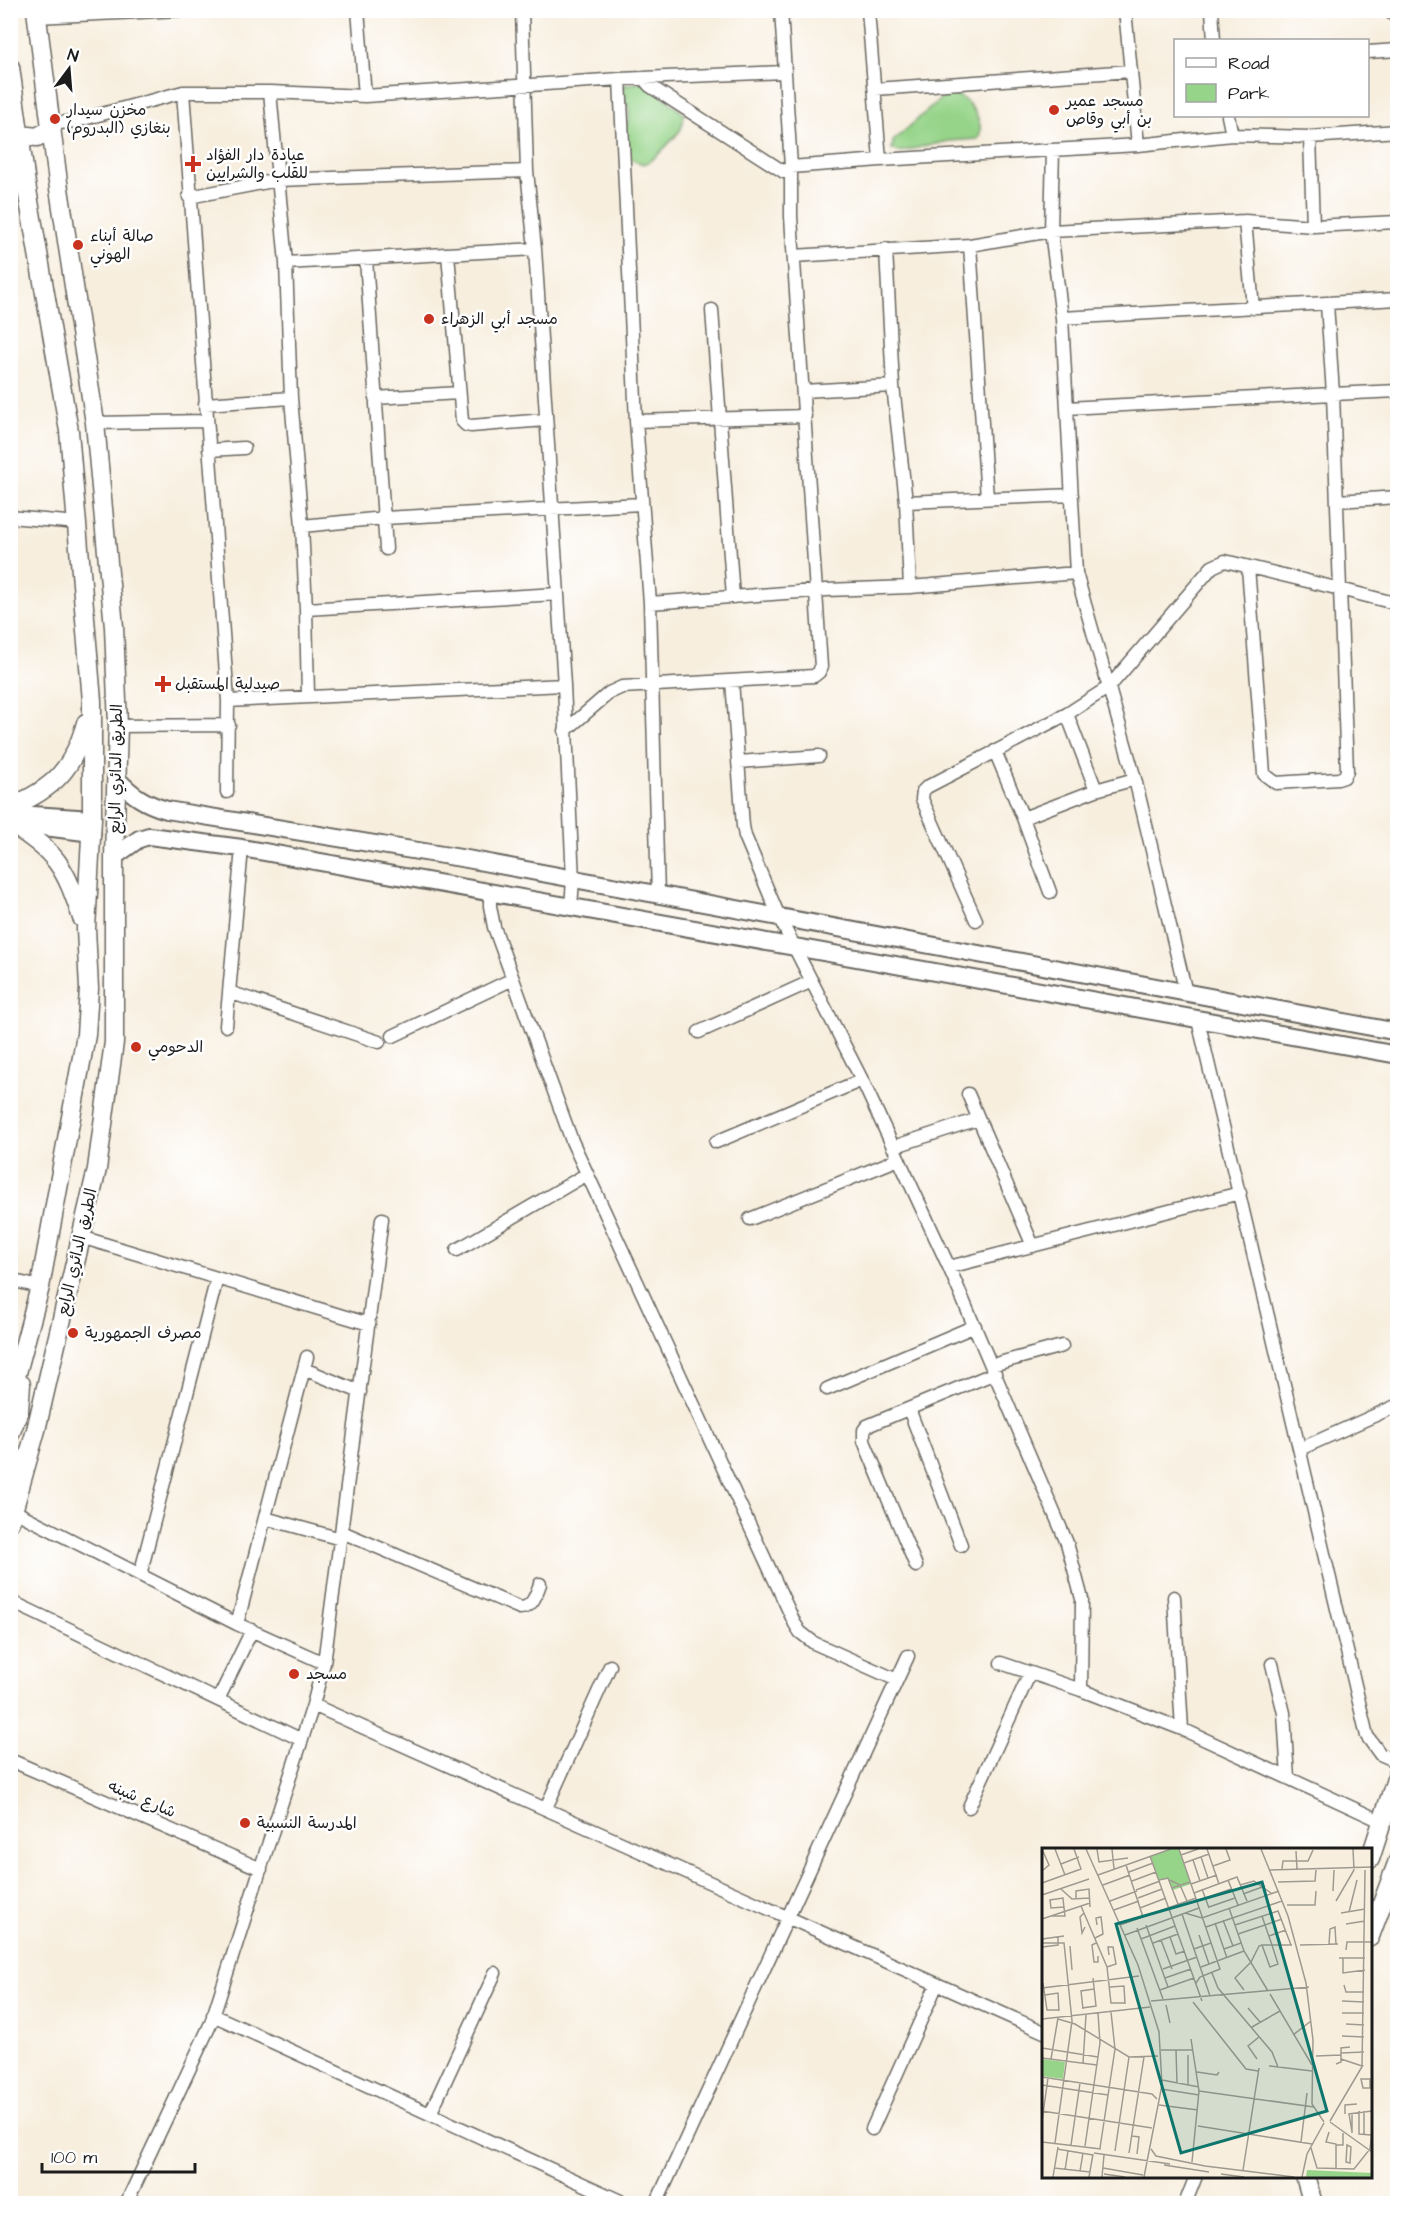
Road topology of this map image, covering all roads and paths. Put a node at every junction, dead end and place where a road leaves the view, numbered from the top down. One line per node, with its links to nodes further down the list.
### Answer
1 (181, 10): 9 (street)
2 (358, 10): 24 (street)
3 (522, 10): 20 (street)
4 (781, 10): 17 (street)
5 (868, 10): 21 (street)
6 (1125, 10): 16 (street)
7 (1212, 10): 12 (street)
8 (1388, 10): 11 (street)
9 (175, 11): 10 (street)
10 (36, 14): 26 (main road, الطريق الدائري الرابع)
11 (1398, 19)
12 (1214, 39)
13 (1398, 50): 14 (street)
14 (1369, 52)
15 (10, 68): 28 (main road, الطريق الدائري الرابع)
16 (1131, 71): 21 (street); 31 (street)
17 (784, 72): 19 (street); 34 (street)
18 (620, 79): 19 (street); 20 (street); 69 (street)
19 (644, 79): 34 (street)
20 (524, 86): 24 (street); 35 (street)
21 (875, 89): 33 (street)
22 (183, 92): 23 (street); 26 (street); 39 (street)
23 (270, 92): 24 (street); 36 (street)
24 (365, 96)
25 (1228, 117): 29 (street)
26 (52, 127): 28 (main road); 37 (main road, الطريق الدائري الرابع)
27 (1398, 131): 30 (street)
28 (20, 135): 38 (main road, الطريق الدائري الرابع)
29 (1232, 135): 30 (street); 31 (street)
30 (1310, 137): 42 (street)
31 (1138, 146): 32 (street)
32 (1053, 150): 33 (street); 43 (street)
33 (880, 160): 34 (street)
34 (791, 167): 48 (street)
35 (527, 171): 36 (street); 45 (street)
36 (278, 180): 39 (street); 50 (street)
37 (58, 182): 38 (main road); 70 (main road, الطريق الدائري الرابع)
38 (26, 184): 82 (main road, الطريق الدائري الرابع)
39 (189, 197): 63 (street)
40 (1245, 221): 42 (street); 43 (street); 53 (street)
41 (1398, 222): 42 (street)
42 (1313, 226)
43 (1051, 231): 44 (street); 55 (street)
44 (970, 245): 46 (street); 75 (street)
45 (535, 249): 47 (street); 67 (street)
46 (886, 249): 48 (street); 56 (street)
47 (448, 254): 49 (street); 59 (street)
48 (794, 256): 57 (street)
49 (366, 259): 50 (street); 61 (street)
50 (286, 263): 62 (street)
51 (1398, 300): 52 (street)
52 (1327, 304): 53 (street); 60 (street)
53 (1253, 308): 55 (street)
54 (712, 310): 66 (street)
55 (1062, 318): 64 (street)
56 (893, 386): 57 (street); 77 (street)
57 (803, 391): 65 (street)
58 (1398, 391): 60 (street)
59 (459, 393): 61 (street); 67 (street)
60 (1333, 394): 64 (street); 76 (street)
61 (375, 398): 81 (street)
62 (291, 399): 63 (street); 83 (street)
63 (205, 404): 68 (street)
64 (1067, 408): 73 (street)
65 (805, 416): 66 (street); 89 (street)
66 (721, 418): 69 (street); 91 (street)
67 (546, 420): 79 (street)
68 (207, 421): 70 (street); 72 (street)
69 (636, 421): 78 (street)
70 (95, 423): 104 (main road, الطريق الدائري الرابع)
71 (244, 448): 72 (street)
72 (209, 450): 101 (street)
73 (1072, 495): 75 (street); 86 (street)
74 (1398, 497): 76 (street)
75 (987, 498): 77 (street)
76 (1337, 501): 88 (street)
77 (906, 502): 87 (street)
78 (641, 504): 79 (street); 92 (street)
79 (551, 508): 81 (street); 90 (street)
80 (10, 517): 82 (street)
81 (384, 518): 83 (street); 84 (street)
82 (78, 523): 100 (main road, الطريق الدائري الرابع)
83 (302, 526): 94 (street)
84 (386, 549)
85 (1248, 567): 88 (street); 88 (street); 98 (street)
86 (1076, 573): 87 (street); 98 (street)
87 (910, 587): 89 (street)
88 (1340, 589): 93 (street)
89 (816, 591): 91 (street); 95 (street)
90 (557, 594): 94 (street); 97 (street)
91 (733, 597): 92 (street)
92 (650, 603): 96 (street)
93 (1398, 604)
94 (306, 609): 99 (street)
95 (732, 681): 96 (street); 108 (street)
96 (652, 684): 105 (street); 122 (street)
97 (564, 685): 99 (street); 105 (street)
98 (1109, 687): 102 (street); 110 (street)
99 (308, 696): 101 (street)
100 (92, 701): 113 (main road); 116 (main road, الطريق الدائري الرابع)
101 (228, 701): 103 (street)
102 (1067, 714): 106 (street); 111 (street)
103 (229, 725): 104 (street); 112 (street)
104 (118, 726): 109 (main road, الطريق الدائري الرابع)
105 (565, 731): 119 (street)
106 (995, 751): 115 (street); 125 (street)
107 (819, 756): 108 (street)
108 (739, 762): 124 (street)
109 (117, 779): 118 (main road, الطريق الدائري الرابع); 119 (main road)
110 (1135, 779): 111 (street); 131 (street)
111 (1095, 790): 115 (street)
112 (227, 792)
113 (10, 807)
114 (10, 818): 116 (main road); 126 (main road)
115 (1023, 818): 120 (street)
116 (92, 826): 126 (main road, الطريق الدائري الرابع)
117 (242, 848): 118 (main road); 121 (main road); 130 (street)
118 (114, 857): 149 (main road, الطريق الدائري الرابع)
119 (573, 880): 122 (main road); 123 (street)
120 (1050, 892)
121 (490, 893): 123 (main road); 128 (street)
122 (658, 896): 124 (main road)
123 (572, 907): 127 (main road)
124 (780, 919): 127 (street); 131 (main road)
125 (976, 921)
126 (86, 929): 155 (main road, الطريق الدائري الرابع)
127 (795, 948): 129 (street); 132 (main road)
128 (513, 979): 136 (street); 145 (street)
129 (812, 981): 134 (street); 139 (street)
130 (229, 992): 133 (street); 137 (street)
131 (1186, 993): 135 (main road)
132 (1198, 1020): 138 (main road); 146 (street)
133 (226, 1026)
134 (699, 1032)
135 (1398, 1032)
136 (393, 1036)
137 (379, 1042)
138 (1398, 1055)
139 (862, 1080): 142 (street); 143 (street)
140 (968, 1094): 141 (street)
141 (978, 1119): 143 (street); 150 (street)
142 (716, 1142)
143 (893, 1147): 144 (street)
144 (899, 1159): 148 (street); 152 (street)
145 (587, 1174): 151 (street); 185 (street)
146 (1240, 1193): 150 (street); 167 (street)
147 (382, 1219): 156 (street)
148 (750, 1219)
149 (81, 1237): 153 (street); 168 (main road, الطريق الدائري الرابع)
150 (1033, 1246): 152 (street)
151 (457, 1250)
152 (949, 1267): 157 (street)
153 (217, 1278): 156 (street); 173 (street)
154 (10, 1280): 155 (street)
155 (40, 1287): 160 (main road, الطريق الدائري الرابع)
156 (369, 1324): 162 (street)
157 (975, 1326): 159 (street); 161 (street)
158 (1062, 1346): 159 (street)
159 (993, 1369): 165 (street); 186 (street)
160 (19, 1370): 163 (main road, الطريق الدائري الرابع); 166 (main road)
161 (827, 1389)
162 (360, 1392): 169 (street); 170 (street)
163 (10, 1399)
164 (1398, 1405): 167 (street)
165 (909, 1409): 171 (street); 172 (street)
166 (10, 1434)
167 (1300, 1449): 192 (street)
168 (12, 1509): 173 (street)
169 (265, 1518): 170 (street); 177 (street)
170 (342, 1536): 174 (street); 180 (street)
171 (961, 1545)
172 (916, 1566)
173 (140, 1575): 177 (street)
174 (540, 1584)
175 (1174, 1597): 189 (street)
176 (10, 1601): 187 (street)
177 (237, 1623): 178 (street)
178 (252, 1630): 180 (street); 187 (street)
179 (908, 1656): 185 (street)
180 (324, 1663): 188 (street)
181 (1001, 1663): 184 (street)
182 (1272, 1664): 194 (street)
183 (610, 1666): 196 (street)
184 (1030, 1673): 186 (street); 195 (street)
185 (897, 1680): 201 (street)
186 (1081, 1690): 189 (street)
187 (218, 1700): 190 (street)
188 (313, 1705): 190 (street); 196 (street)
189 (1182, 1729): 194 (street)
190 (302, 1740): 200 (street)
191 (10, 1760): 200 (street, شارع شبنه)
192 (1398, 1762)
193 (1398, 1773): 197 (main road)
194 (1288, 1778): 197 (street)
195 (969, 1807)
196 (546, 1808): 201 (street)
197 (1383, 1822): 198 (main road)
198 (1372, 1856)
199 (1398, 1861): 202 (main road)
200 (261, 1869): 205 (street)
201 (788, 1917): 204 (street); 213 (street)
202 (1372, 1933)
203 (495, 1973): 207 (street)
204 (937, 1984): 206 (street); 208 (street)
205 (213, 2015): 207 (street); 211 (street)
206 (1042, 2031)
207 (430, 2114): 212 (street)
208 (872, 2129)
209 (1195, 2178): 214 (street)
210 (1306, 2178): 215 (main road)
211 (126, 2204)
212 (627, 2204)
213 (656, 2204)
214 (1185, 2204)
215 (1313, 2204)

